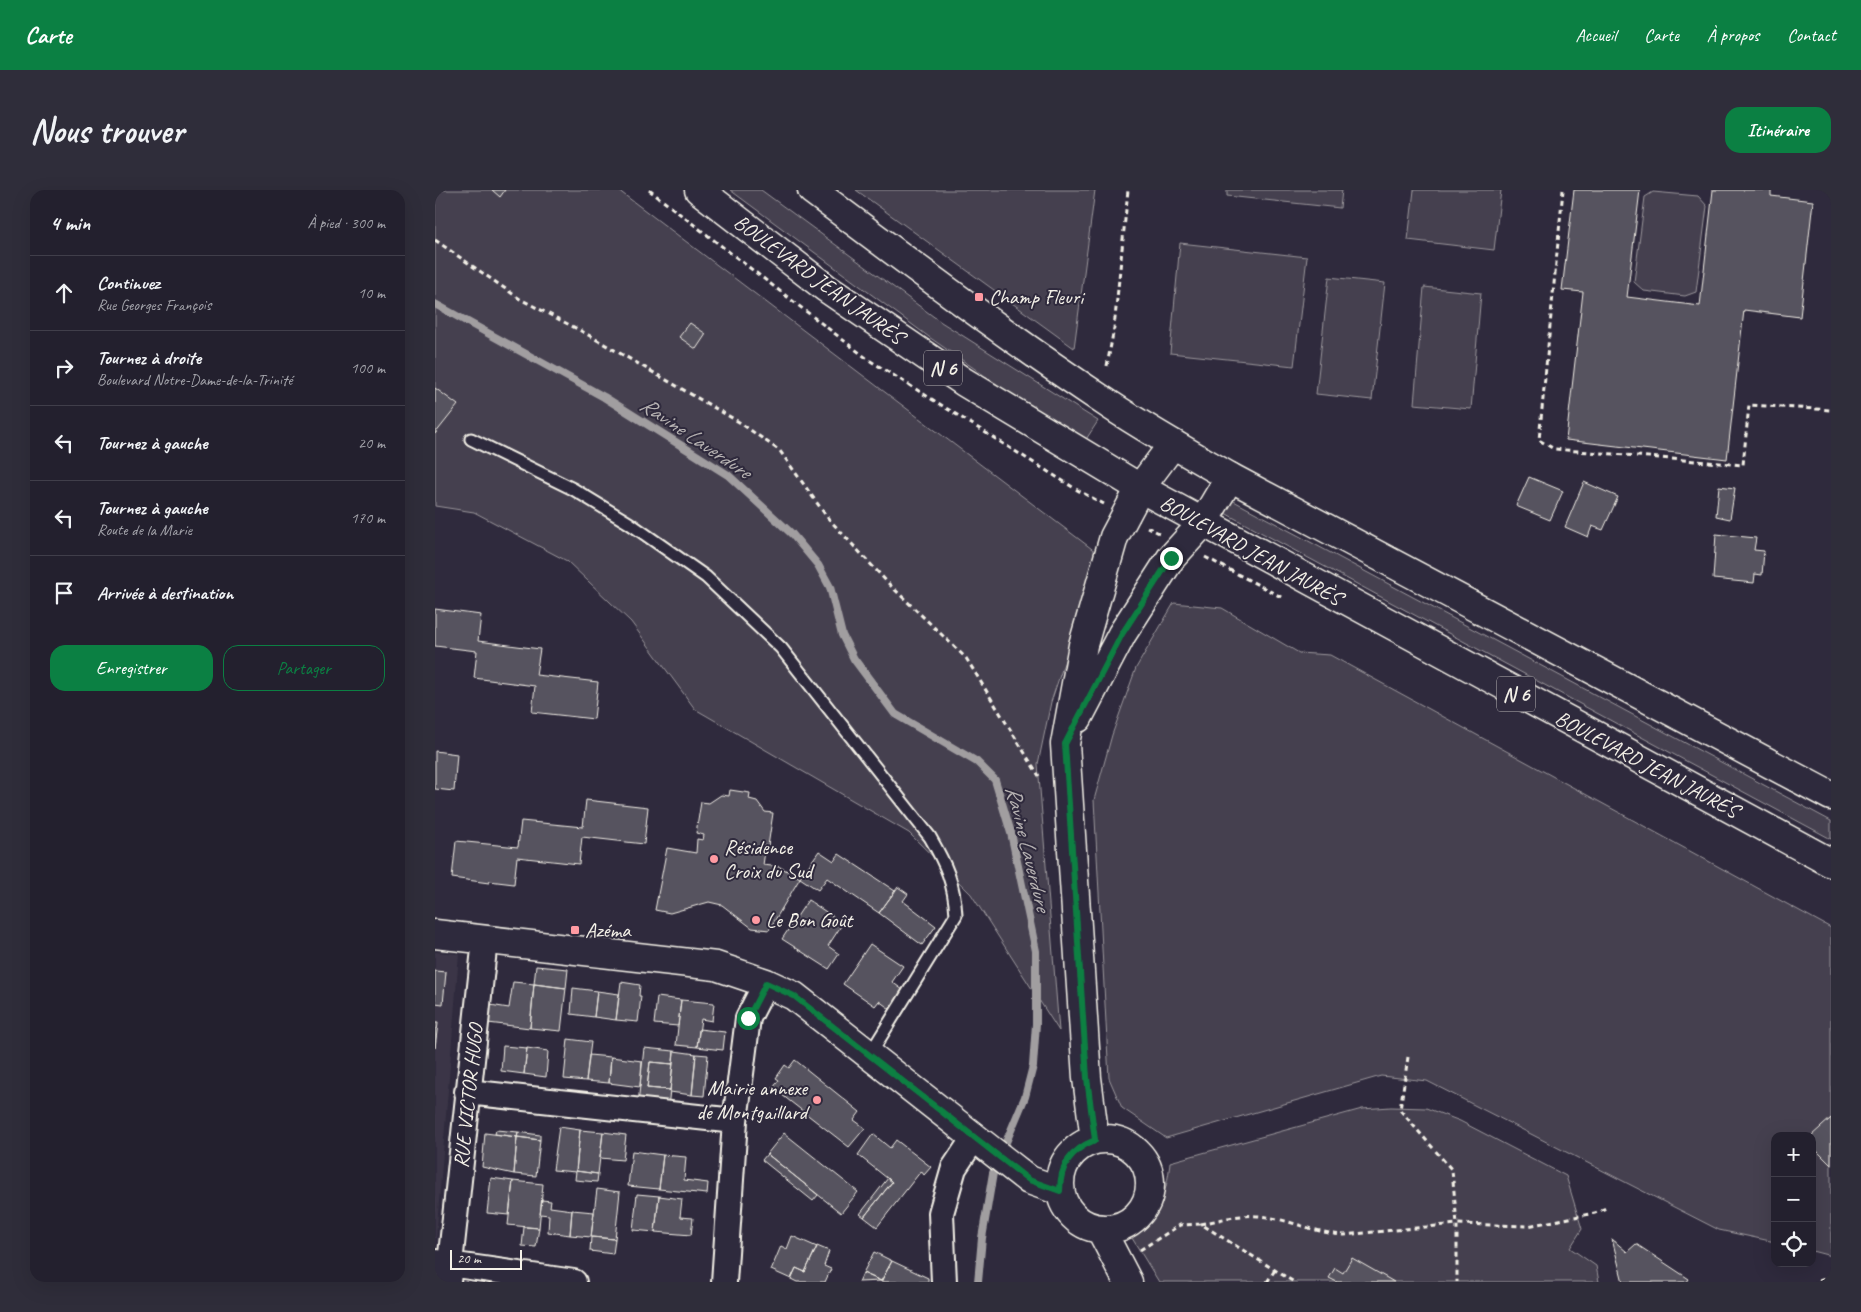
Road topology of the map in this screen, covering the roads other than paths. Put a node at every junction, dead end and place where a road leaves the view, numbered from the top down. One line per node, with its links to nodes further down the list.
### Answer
1 (699, 190): 6 (main road, BOULEVARD JEAN JAURÈS / N 6)
2 (812, 190): 4 (main road)
3 (471, 439): 14 (lane)
4 (1173, 444): 5 (main road); 6 (main road)
5 (1230, 477): 7 (main road); 9 (main road)
6 (1140, 488): 7 (main road, BOULEVARD JEAN JAURÈS / N 6); 8 (main road)
7 (1202, 524): 8 (main road); 10 (main road, BOULEVARD JEAN JAURÈS / N 6)
8 (1065, 744): 17 (main road)
9 (1831, 796)
10 (1831, 863)
11 (435, 934): 12 (main road)
12 (485, 940): 13 (main road); 15 (street, RUE VICTOR HUGO)
13 (766, 983): 14 (main road); 16 (street)
14 (870, 1054): 18 (main road)
15 (467, 1092): 16 (street); 21 (street, RUE VICTOR HUGO)
16 (735, 1121): 24 (street)
17 (1095, 1140): 19 (main road); 20 (main road)
18 (990, 1151): 19 (main road); 25 (street)
19 (1060, 1191): 20 (main road)
20 (1101, 1230): 22 (main road)
21 (445, 1270): 23 (street)
22 (1123, 1273)
23 (574, 1282)
24 (724, 1282)
25 (944, 1282)

